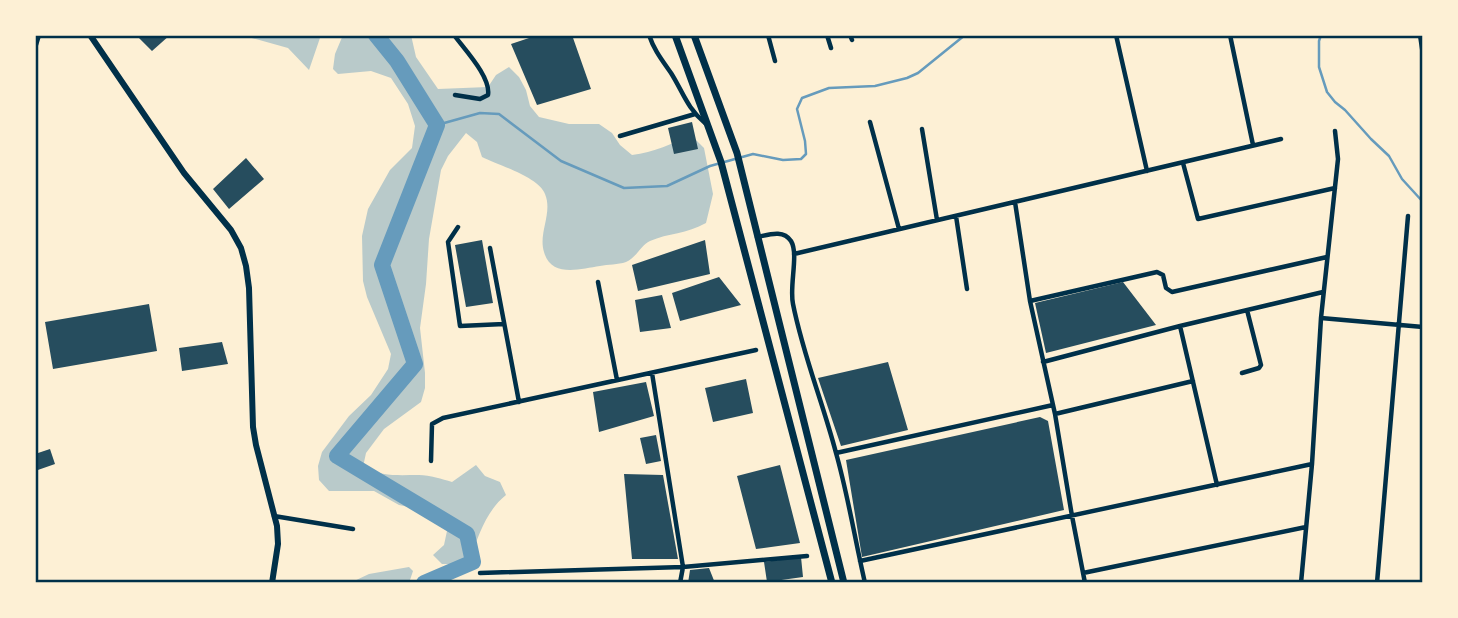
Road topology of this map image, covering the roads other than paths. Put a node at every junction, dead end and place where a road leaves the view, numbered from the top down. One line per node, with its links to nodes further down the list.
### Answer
1 (39, 35): 12 (street)
2 (90, 35): 61 (main road)
3 (455, 35): 16 (street)
4 (649, 35): 17 (street)
5 (675, 35): 19 (highway)
6 (694, 35): 34 (highway)
7 (768, 35): 15 (street)
8 (827, 35): 13 (street)
9 (1116, 35): 26 (street)
10 (1230, 35): 24 (street)
11 (1420, 35): 14 (street)
12 (35, 48)
13 (831, 48)
14 (1423, 55)
15 (775, 61)
16 (455, 95)
17 (695, 114): 19 (street); 22 (street)
18 (870, 121): 33 (street)
19 (709, 126): 72 (highway)
20 (922, 130): 31 (street)
21 (1335, 131): 27 (street)
22 (620, 136)
23 (1281, 139): 24 (street)
24 (1253, 145): 25 (street)
25 (1183, 163): 26 (street); 27 (street)
26 (1147, 171): 28 (street)
27 (1335, 188): 37 (street)
28 (1015, 202): 29 (street); 41 (street)
29 (956, 216): 31 (street); 39 (street)
30 (1408, 216): 46 (street)
31 (937, 220): 33 (street)
32 (458, 228): 44 (street)
33 (899, 229): 36 (street)
34 (757, 237): 36 (street); 73 (highway)
35 (490, 248): 44 (street)
36 (794, 254): 57 (street)
37 (1327, 257): 40 (street); 41 (street)
38 (598, 282): 52 (street)
39 (967, 289)
40 (1323, 292): 42 (street); 43 (street)
41 (1030, 301): 49 (street)
42 (1247, 310): 45 (street); 51 (street)
43 (1321, 318): 46 (street); 59 (street)
44 (504, 324): 54 (street)
45 (1180, 326): 49 (street); 53 (street)
46 (1399, 326): 47 (street); 77 (street)
47 (1423, 327)
48 (756, 350): 50 (street)
49 (1043, 362): 55 (street)
50 (652, 373): 52 (street); 67 (street)
51 (1242, 373)
52 (617, 380): 54 (street)
53 (1193, 382): 56 (street); 60 (street)
54 (519, 401): 58 (street)
55 (1053, 405): 56 (street); 57 (street)
56 (1055, 414): 62 (street)
57 (836, 453): 66 (street)
58 (431, 461)
59 (1312, 464): 60 (street); 63 (street)
60 (1217, 485): 62 (street)
61 (274, 516): 64 (street); 70 (main road)
62 (1072, 516): 66 (street); 69 (street)
63 (1306, 527): 69 (street); 76 (street)
64 (353, 529)
65 (807, 556): 67 (street)
66 (860, 561): 74 (street)
67 (683, 567): 68 (street); 71 (street)
68 (480, 573)
69 (1083, 573): 75 (street)
70 (272, 583)
71 (680, 583)
72 (832, 583)
73 (844, 583)
74 (865, 583)
75 (1085, 583)
76 (1301, 583)
77 (1377, 583)

